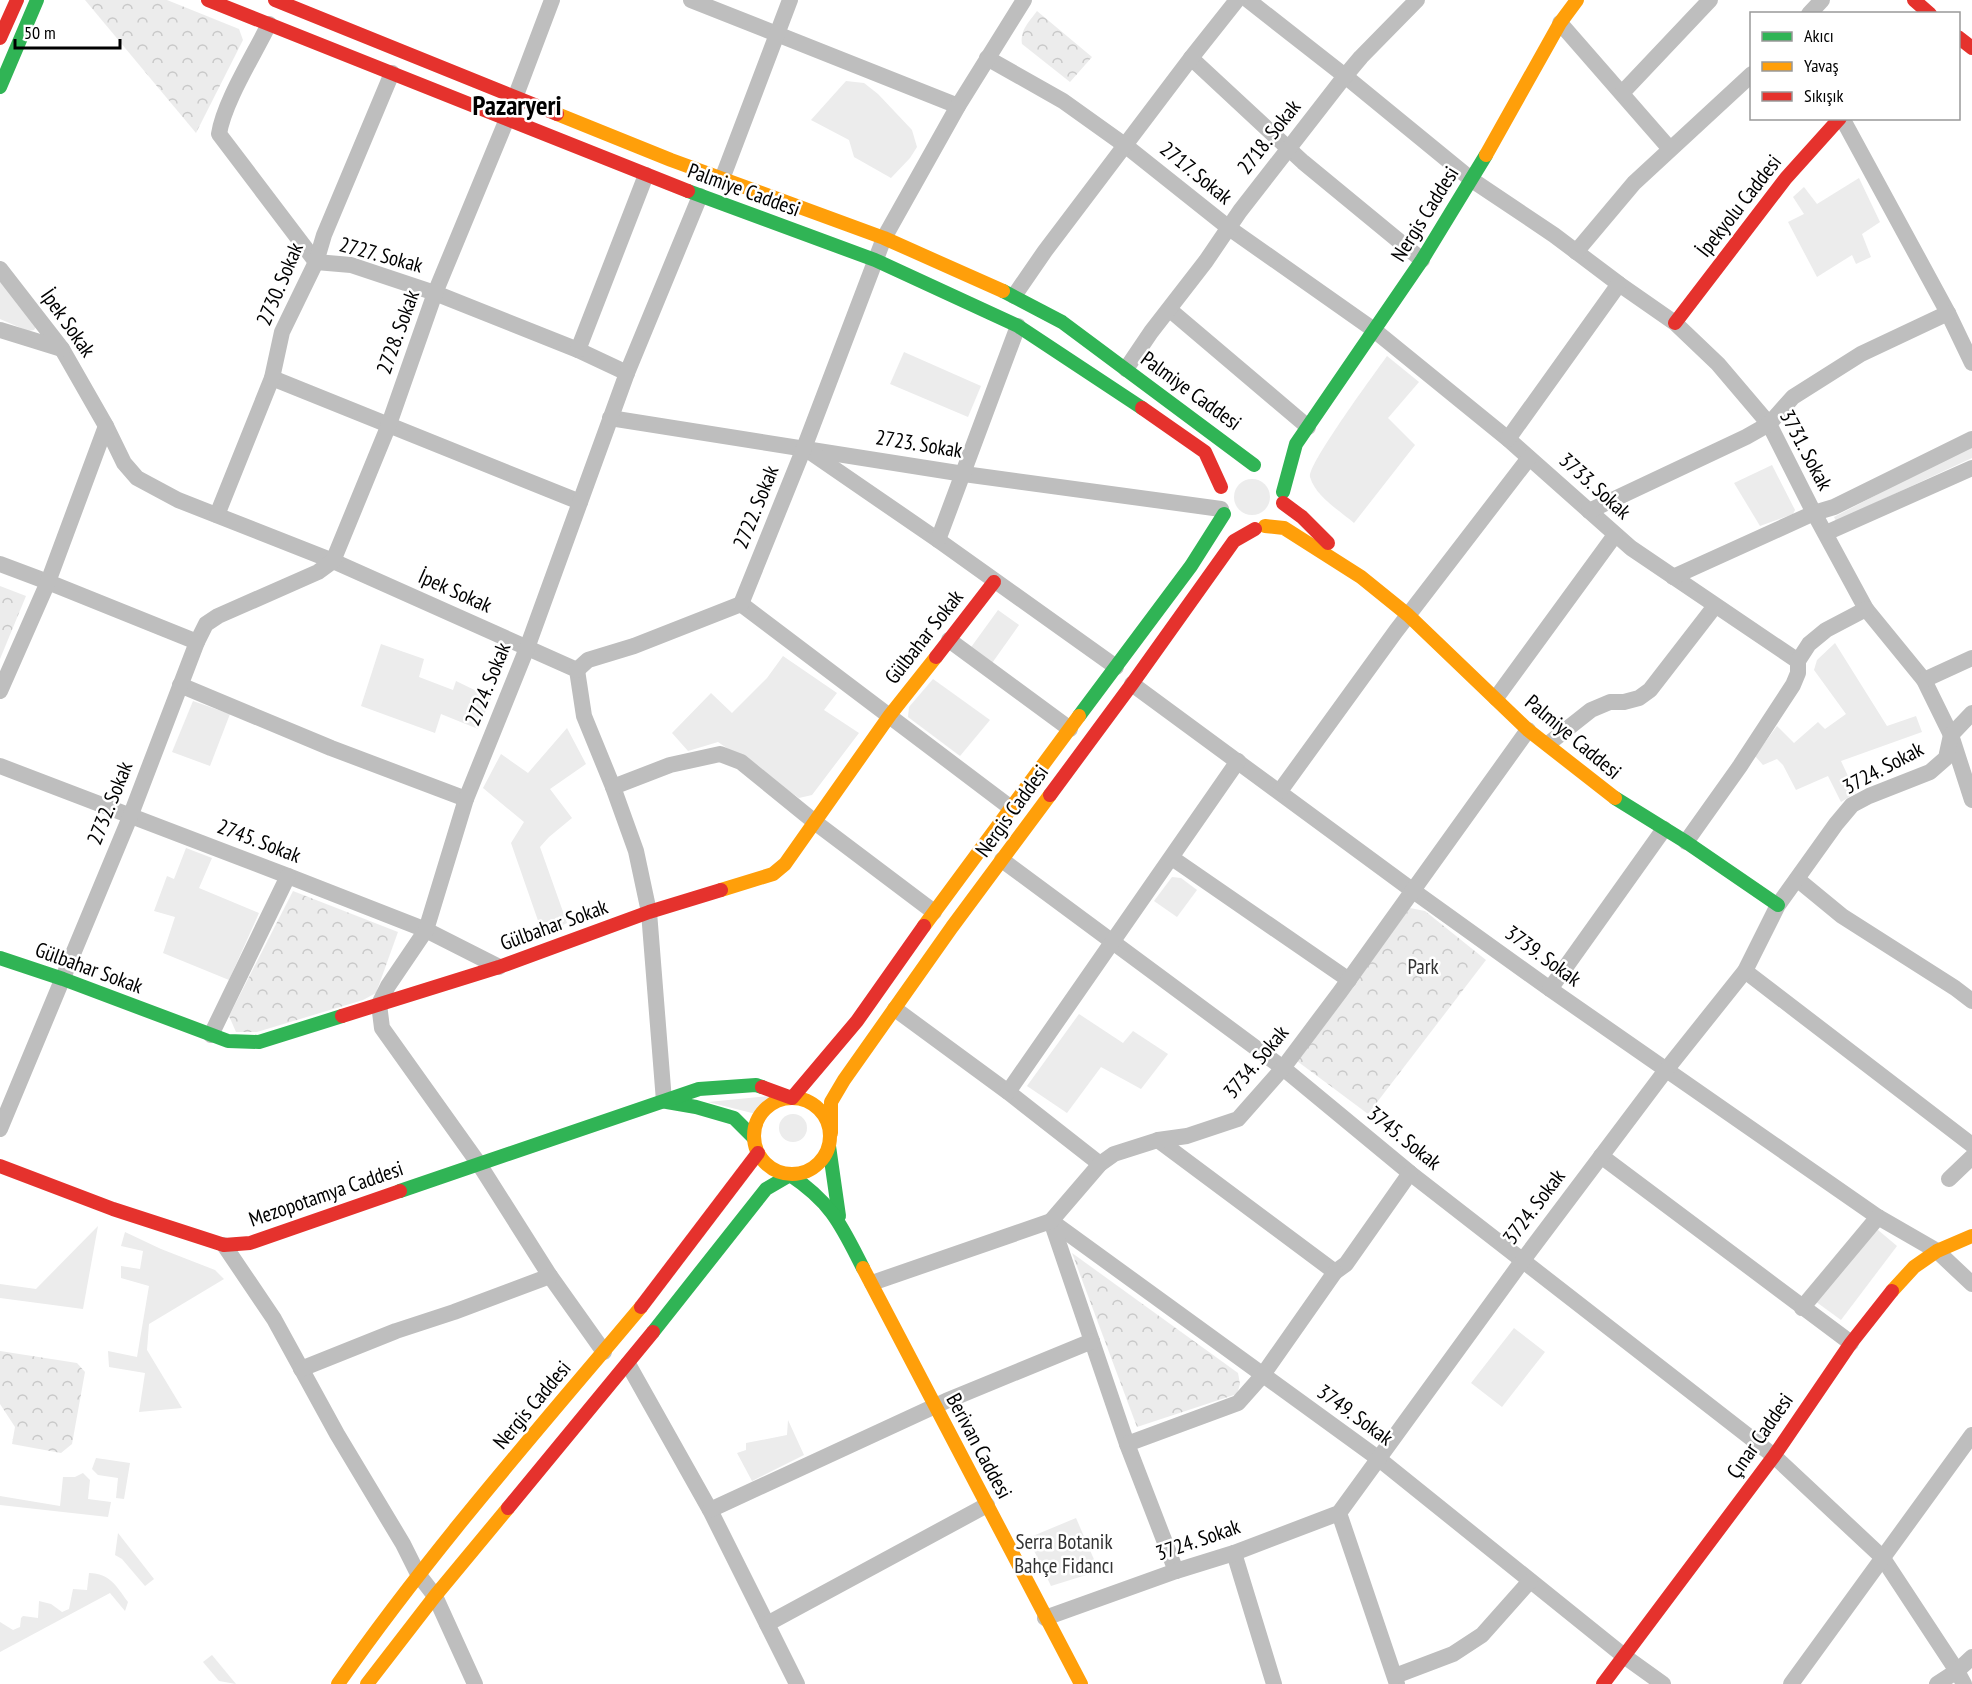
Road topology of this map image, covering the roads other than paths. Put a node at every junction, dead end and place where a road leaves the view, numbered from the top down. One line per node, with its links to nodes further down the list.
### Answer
1 (16, 0): 21 (main road)
2 (37, 0): 27 (main road)
3 (208, 0): 19 (main road, Palmiye Caddesi)
4 (552, 0): 29 (street, 2728. Sokak)
5 (691, 0): 20 (street)
6 (790, 0): 20 (street)
7 (1023, 0): 22 (street, 2722. Sokak)
8 (1237, 0): 23 (street)
9 (1248, 0): 25 (street, 3731. Sokak)
10 (1417, 0): 25 (street, 2718. Sokak)
11 (1577, 0): 18 (main road, Nergis Caddesi)
12 (1710, 0): 28 (street)
13 (1822, 0): 16 (street)
14 (1914, 0): 17 (main road)
15 (280, 1): 29 (main road, Palmiye Caddesi)
16 (1811, 12)
17 (1928, 12)
18 (1560, 23): 28 (street); 39 (main road, Nergis Caddesi)
19 (269, 24): 24 (main road, Palmiye Caddesi); 46 (street, 2727. Sokak)
20 (777, 35): 30 (street); 38 (street)
21 (0, 38)
22 (987, 58): 30 (street, 2722. Sokak); 34 (street, 2717. Sokak)
23 (1191, 58): 34 (street); 35 (street)
24 (393, 73): 31 (main road, Palmiye Caddesi); 46 (street, 2730. Sokak)
25 (1345, 76): 35 (street, 2718. Sokak); 39 (street, 3731. Sokak)
26 (1750, 76): 36 (street)
27 (0, 87)
28 (1622, 93): 36 (street)
29 (514, 97): 31 (street, 2728. Sokak); 38 (main road, Palmiye Caddesi)
30 (958, 106): 42 (street, 2722. Sokak)
31 (507, 119): 37 (main road, Palmiye Caddesi); 49 (street, 2728. Sokak)
32 (1839, 120): 53 (main road, İpekyolu Caddesi)
33 (1842, 120): 52 (street)
34 (1126, 146): 41 (street, 2717. Sokak); 50 (street)
35 (1289, 148): 41 (street, 2718. Sokak); 45 (street)
36 (1670, 149): 43 (street)
37 (646, 175): 40 (main road, Palmiye Caddesi); 58 (street)
38 (722, 179): 42 (main road, Palmiye Caddesi)
39 (1472, 180): 43 (street, 3731. Sokak); 45 (main road, Nergis Caddesi)
40 (700, 196): 44 (main road, Palmiye Caddesi); 61 (street, 2724. Sokak)
41 (1228, 228): 51 (street, 2718. Sokak); 56 (street, 2717. Sokak)
42 (885, 238): 44 (street, 2722. Sokak); 50 (main road, Palmiye Caddesi)
43 (1576, 252): 48 (street, 3731. Sokak)
44 (875, 260): 54 (main road, Palmiye Caddesi); 71 (street, 2722. Sokak)
45 (1422, 260): 56 (main road, Nergis Caddesi)
46 (316, 262): 49 (street, 2727. Sokak); 62 (street, 2730. Sokak)
47 (0, 269): 57 (street, İpek Sokak)
48 (1619, 284): 53 (street, 3731. Sokak); 68 (street)
49 (435, 293): 58 (street, 2727. Sokak); 66 (street, 2728. Sokak)
50 (1014, 296): 60 (main road, Palmiye Caddesi)
51 (1170, 310): 60 (street, 2718. Sokak); 67 (street)
52 (1948, 313): 59 (street); 64 (street)
53 (1675, 323): 64 (street, 3731. Sokak)
54 (1018, 326): 76 (street); 77 (main road, Palmiye Caddesi)
55 (0, 330): 57 (street)
56 (1374, 330): 67 (main road, Nergis Caddesi); 68 (street, 3733. Sokak)
57 (62, 349): 65 (street, İpek Sokak)
58 (578, 350): 61 (street, 2727. Sokak)
59 (1972, 363)
60 (1126, 369): 74 (main road, Palmiye Caddesi)
61 (627, 373): 63 (street, 2724. Sokak)
62 (272, 378): 66 (street); 83 (street, 2730. Sokak)
63 (610, 418): 71 (street, 2723. Sokak); 79 (street, 2724. Sokak)
64 (1769, 423): 81 (street); 82 (street, 3731. Sokak)
65 (106, 426): 83 (street, İpek Sokak); 92 (street)
66 (388, 427): 79 (street); 88 (street, 2728. Sokak)
67 (1308, 427): 70 (main road, Nergis Caddesi)
68 (1508, 439): 73 (street, 3733. Sokak)
69 (1972, 439): 82 (street)
70 (1296, 444): 72 (main road); 78 (main road)
71 (804, 448): 76 (street, 2723. Sokak); 87 (street); 94 (street, 2722. Sokak)
72 (1280, 451)
73 (1529, 458): 81 (street, 3733. Sokak); 97 (street)
74 (1263, 467): 77 (main road); 78 (main road)
75 (1972, 468): 85 (street)
76 (964, 474): 80 (street, 2723. Sokak); 87 (street)
77 (1221, 487): 80 (main road)
78 (1283, 497): 84 (main road); 90 (main road, Palmiye Caddesi)
79 (580, 502): 100 (street, 2724. Sokak)
80 (1223, 511): 84 (main road); 103 (main road, Nergis Caddesi)
81 (1589, 511): 86 (street, 3733. Sokak)
82 (1814, 513): 85 (street, 3731. Sokak); 91 (street)
83 (217, 515): 88 (street, İpek Sokak)
84 (1260, 528): 90 (main road, Palmiye Caddesi); 106 (main road, Nergis Caddesi)
85 (1826, 533): 96 (street, 3731. Sokak)
86 (1615, 535): 91 (street, 3733. Sokak); 109 (street)
87 (938, 540): 93 (street)
88 (333, 561): 99 (street, 2732. Sokak); 100 (street, İpek Sokak)
89 (0, 564): 92 (street)
90 (1361, 577): 97 (main road, Palmiye Caddesi)
91 (1673, 577): 95 (street, 3733. Sokak)
92 (48, 582): 99 (street); 108 (street)
93 (994, 582): 98 (main road, Gülbahar Sokak); 103 (street)
94 (741, 604): 104 (street); 111 (street)
95 (1715, 606): 102 (street, 3733. Sokak); 115 (street)
96 (1866, 609): 102 (street); 105 (street, 3731. Sokak)
97 (1408, 615): 109 (main road, Palmiye Caddesi); 119 (street)
98 (949, 640): 111 (main road, Gülbahar Sokak); 112 (street)
99 (197, 642): 107 (street, 2732. Sokak)
100 (527, 648): 104 (street, İpek Sokak); 120 (street, 2724. Sokak)
101 (1972, 658): 105 (street)
102 (1798, 661): 126 (street)
103 (1116, 667): 112 (main road, Nergis Caddesi)
104 (577, 670): 118 (street)
105 (1924, 680): 114 (street, 3731. Sokak)
106 (1132, 684): 116 (street, 3739. Sokak); 128 (main road, Nergis Caddesi)
107 (180, 685): 120 (street); 123 (street, 2732. Sokak)
108 (0, 690)
109 (1496, 698): 113 (main road, Palmiye Caddesi)
110 (1972, 713): 114 (street, 3724. Sokak)
111 (890, 716): 122 (street); 124 (main road, Gülbahar Sokak)
112 (1070, 729): 122 (main road, Nergis Caddesi)
113 (1528, 730): 115 (main road, Palmiye Caddesi); 131 (street, 3734. Sokak)
114 (1952, 735): 121 (street, 3731. Sokak); 130 (street, 3724. Sokak)
115 (1548, 744): 125 (main road, Palmiye Caddesi)
116 (1238, 761): 119 (street, 3739. Sokak); 127 (street)
117 (0, 766): 123 (street, 2745. Sokak)
118 (613, 787): 124 (street); 133 (street)
119 (1280, 791): 131 (street, 3739. Sokak)
120 (466, 799): 135 (street, 2724. Sokak)
121 (1972, 800)
122 (1011, 808): 134 (main road, Nergis Caddesi)
123 (130, 817): 129 (street, 2745. Sokak); 140 (street, 2732. Sokak)
124 (816, 823): 133 (main road, Gülbahar Sokak); 134 (street)
125 (1664, 829): 126 (main road, Palmiye Caddesi); 142 (street)
126 (1686, 842): 132 (main road, Palmiye Caddesi)
127 (1172, 858): 136 (street); 141 (street)
128 (1002, 860): 136 (street, 3745. Sokak); 145 (main road, Nergis Caddesi)
129 (288, 876): 135 (street, 2745. Sokak); 146 (street)
130 (1797, 879): 132 (street, 3724. Sokak); 143 (street)
131 (1412, 890): 141 (street, 3734. Sokak); 142 (street, 3739. Sokak)
132 (1778, 905): 139 (street, 3724. Sokak)
133 (649, 912): 138 (main road, Gülbahar Sokak); 151 (street)
134 (934, 912): 150 (main road, Nergis Caddesi)
135 (426, 930): 138 (street, 2745. Sokak); 144 (street, 2724. Sokak)
136 (1111, 942): 147 (street, 3745. Sokak); 149 (street)
137 (0, 958): 140 (main road, Gülbahar Sokak)
138 (499, 967): 144 (main road, Gülbahar Sokak)
139 (1745, 971): 148 (street, 3724. Sokak); 156 (street)
140 (63, 979): 146 (main road, Gülbahar Sokak); 152 (street, 2732. Sokak)
141 (1349, 980): 147 (street, 3734. Sokak)
142 (1550, 989): 148 (street, 3739. Sokak)
143 (1972, 1001)
144 (379, 1004): 146 (main road, Gülbahar Sokak); 160 (street)
145 (895, 1009): 149 (street); 154 (main road, Nergis Caddesi)
146 (211, 1035)
147 (1283, 1068): 155 (street, 3734. Sokak); 163 (street, 3745. Sokak)
148 (1666, 1070): 158 (street, 3724. Sokak); 166 (street, 3739. Sokak)
149 (1008, 1092): 161 (street)
150 (792, 1098): 151 (main road, Mezopotamya Caddesi); 153 (main road); 154 (main road)
151 (664, 1101): 153 (main road, Mezopotamya Caddesi); 160 (main road, Mezopotamya Caddesi)
152 (0, 1129)
153 (754, 1138): 157 (main road)
154 (830, 1139): 164 (main road); 168 (main road, Nergis Caddesi)
155 (1158, 1140): 161 (street, 3734. Sokak); 173 (street)
156 (1972, 1145)
157 (758, 1153): 164 (main road); 180 (main road, Nergis Caddesi)
158 (1601, 1156): 172 (street, 3724. Sokak); 177 (street)
159 (1972, 1157): 165 (street)
160 (479, 1164): 170 (main road, Mezopotamya Caddesi); 174 (street)
161 (1100, 1164): 167 (street, 3734. Sokak)
162 (3, 1172): 170 (main road, Mezopotamya Caddesi)
163 (1410, 1173): 172 (street, 3745. Sokak); 173 (street)
164 (790, 1175): 168 (main road); 181 (main road)
165 (1948, 1179)
166 (1878, 1217): 171 (street, 3739. Sokak); 177 (street)
167 (1051, 1221): 175 (street); 178 (street); 183 (street, 3749. Sokak)
168 (842, 1227): 175 (main road, Berivan Caddesi)
169 (1972, 1236): 171 (main road, Çınar Caddesi)
170 (224, 1245): 182 (street)
171 (1937, 1251): 176 (street, 3739. Sokak); 179 (main road, Çınar Caddesi)
172 (1523, 1260): 187 (street, 3745. Sokak); 188 (street, 3724. Sokak)
173 (1335, 1272): 183 (street)
174 (550, 1276): 180 (street); 182 (street)
175 (872, 1283): 184 (main road, Berivan Caddesi)
176 (1972, 1284)
177 (1802, 1308): 179 (street)
178 (1092, 1341): 184 (street); 186 (street)
179 (1851, 1343): 187 (main road, Çınar Caddesi)
180 (604, 1352): 195 (main road, Nergis Caddesi)
181 (628, 1364): 190 (street); 197 (main road)
182 (301, 1368): 195 (street)
183 (1262, 1376): 186 (street); 188 (street, 3749. Sokak)
184 (934, 1407): 189 (main road, Berivan Caddesi); 190 (street)
185 (1972, 1435): 193 (street)
186 (1127, 1444): 194 (street)
187 (1774, 1456): 193 (street, 3745. Sokak); 200 (main road, Çınar Caddesi)
188 (1379, 1459): 191 (street, 3724. Sokak); 196 (street, 3749. Sokak)
189 (987, 1505): 198 (main road, Berivan Caddesi); 199 (street)
190 (710, 1510): 199 (street)
191 (1339, 1513): 192 (street, 3724. Sokak); 203 (street)
192 (1234, 1553): 194 (street, 3724. Sokak); 209 (street)
193 (1882, 1557): 202 (street, 3745. Sokak); 212 (street)
194 (1176, 1571): 198 (street, 3724. Sokak)
195 (418, 1574): 197 (street); 204 (main road, Nergis Caddesi)
196 (1530, 1581): 200 (street, 3749. Sokak); 203 (street)
197 (435, 1596): 205 (main road); 206 (street)
198 (1045, 1618): 208 (main road, Berivan Caddesi)
199 (767, 1624): 207 (street)
200 (1624, 1656): 210 (main road, Çınar Caddesi); 211 (street, 3749. Sokak)
201 (1972, 1657): 202 (street)
202 (1961, 1677): 213 (street)
203 (1396, 1680)
204 (338, 1684)
205 (367, 1684)
206 (475, 1684)
207 (797, 1684)
208 (1081, 1684)
209 (1274, 1684)
210 (1603, 1684)
211 (1663, 1684)
212 (1791, 1684)
213 (1937, 1684)

